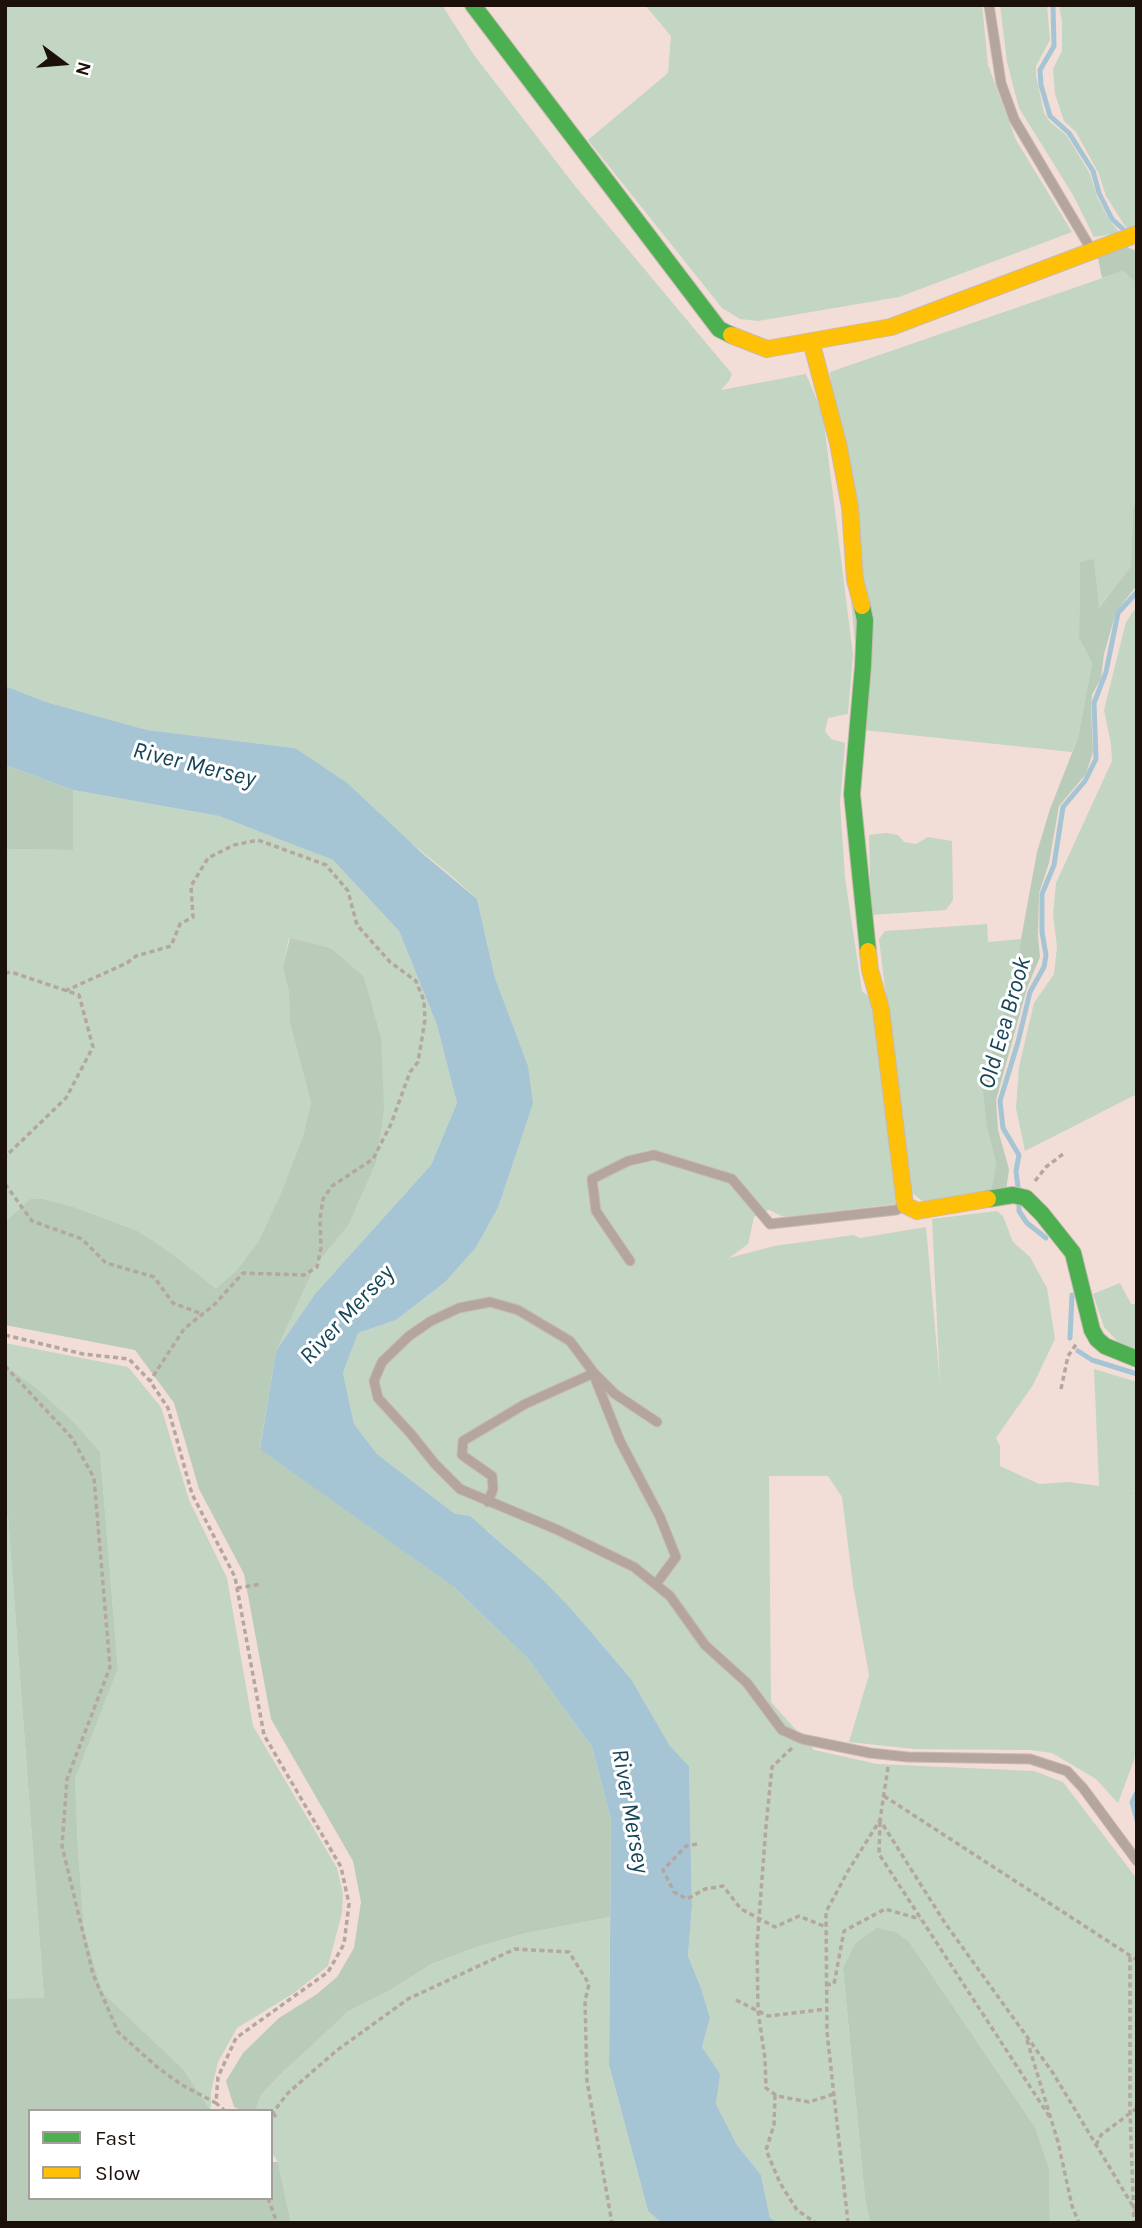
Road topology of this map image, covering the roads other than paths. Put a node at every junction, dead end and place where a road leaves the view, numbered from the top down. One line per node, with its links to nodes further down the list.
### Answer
1 (473, 5): 5 (street)
2 (989, 5): 4 (lane)
3 (1137, 234): 4 (street)
4 (1092, 251): 5 (street)
5 (811, 341): 6 (street)
6 (905, 1205): 7 (lane); 8 (street)
7 (629, 1261)
8 (1137, 1359)
9 (594, 1373): 10 (lane); 11 (lane); 11 (lane); 12 (lane)
10 (657, 1422)
11 (488, 1502): 12 (lane)
12 (656, 1584): 13 (lane)
13 (1137, 1861)

